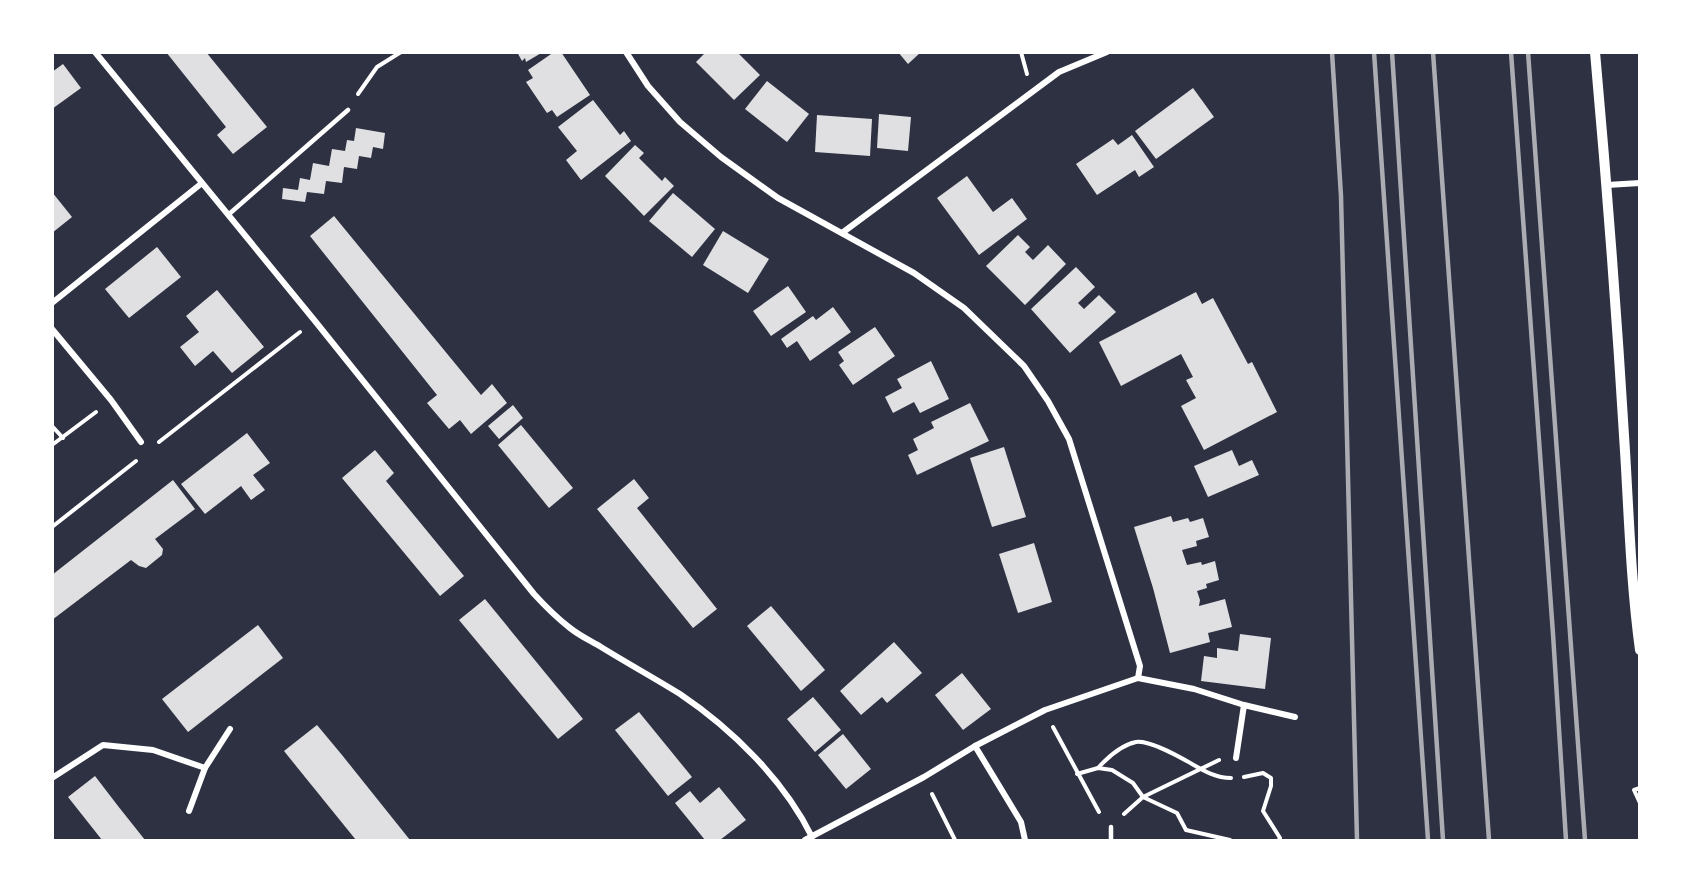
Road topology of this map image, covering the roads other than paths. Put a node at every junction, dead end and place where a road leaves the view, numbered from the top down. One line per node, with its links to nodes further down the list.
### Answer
1 (95, 52): 6 (street)
2 (626, 52): 10 (street)
3 (1107, 52): 10 (street)
4 (1595, 52): 8 (street)
5 (348, 110): 9 (lane)
6 (202, 183): 9 (street); 11 (street)
7 (1640, 183): 8 (street)
8 (1606, 185): 14 (street)
9 (228, 215): 25 (street)
10 (842, 233): 15 (street)
11 (52, 303)
12 (52, 329): 13 (street)
13 (141, 442)
14 (1640, 650)
15 (1138, 678): 16 (street); 19 (street)
16 (1244, 705): 17 (street); 20 (street)
17 (1296, 717)
18 (231, 729): 21 (street)
19 (975, 746): 25 (street); 26 (street)
20 (1236, 759)
21 (206, 768): 22 (street); 23 (street)
22 (52, 778)
23 (189, 811)
24 (1110, 827): 27 (lane)
25 (808, 839)
26 (1025, 840)
27 (1111, 840)

